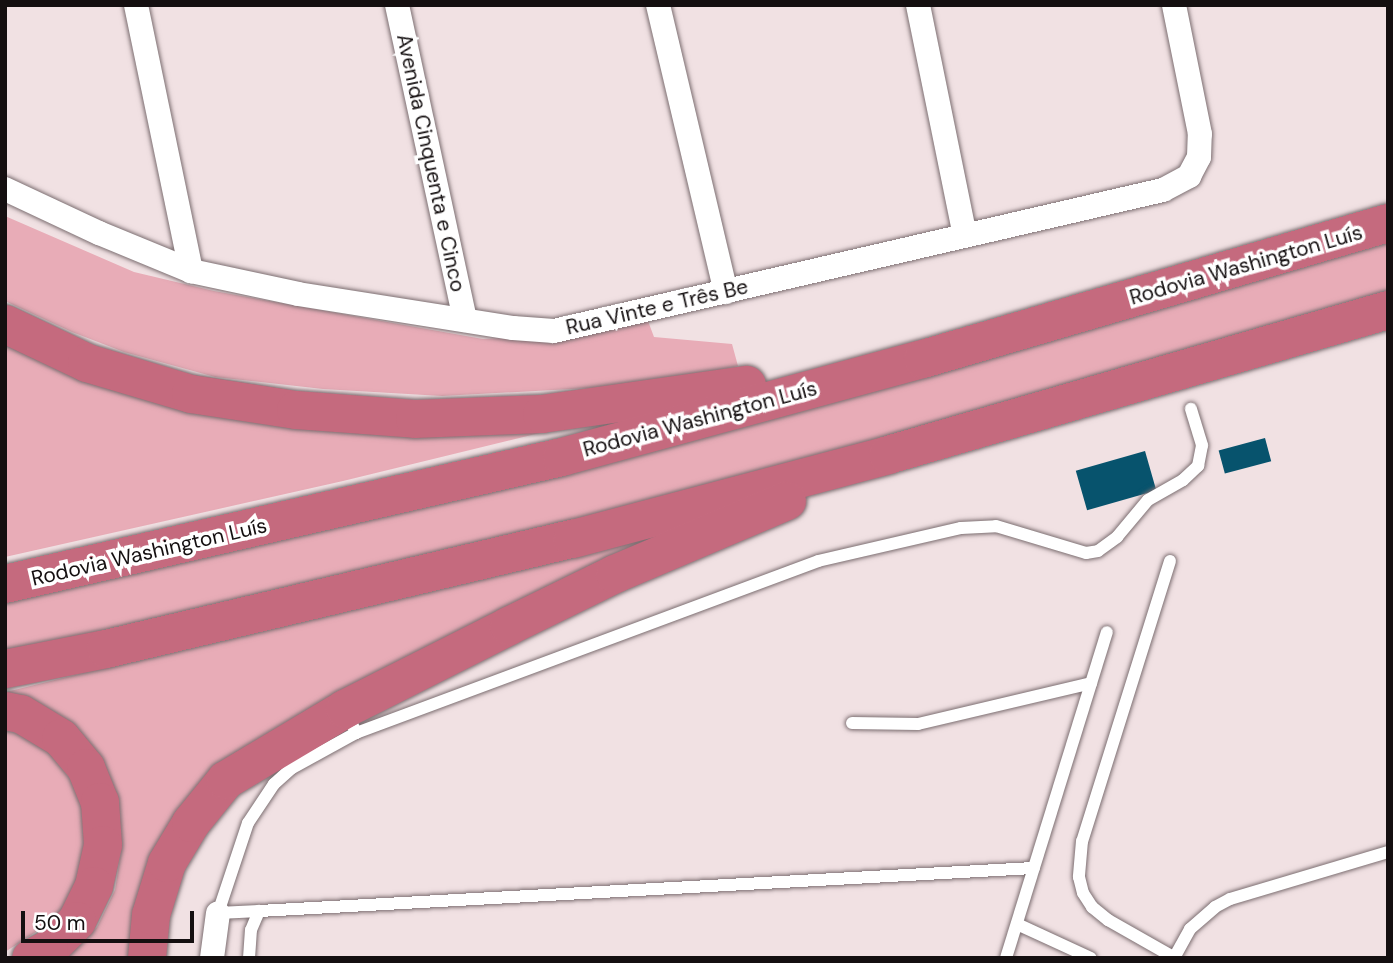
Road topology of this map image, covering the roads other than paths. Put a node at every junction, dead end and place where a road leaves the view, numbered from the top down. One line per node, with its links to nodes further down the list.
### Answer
1 (136, 5): 9 (street)
2 (397, 5): 12 (street, Avenida Cinquenta e Cinco)
3 (658, 5): 10 (street)
4 (918, 5): 8 (street)
5 (1174, 5): 8 (street, Rua Vinte e Três Be)
6 (5, 189): 9 (street, Rua Vinte e Três Be)
7 (1388, 223): 14 (highway, Rodovia Washington Luís)
8 (965, 235): 10 (street, Rua Vinte e Três Be)
9 (191, 271): 12 (street, Rua Vinte e Três Be)
10 (726, 292): 12 (street, Rua Vinte e Três Be)
11 (1388, 310): 16 (highway)
12 (465, 320)
13 (5, 324): 14 (highway)
14 (923, 359): 18 (highway, Rodovia Washington Luís)
15 (1191, 409): 23 (lane)
16 (887, 455): 20 (highway); 23 (highway)
17 (1170, 561): 36 (lane)
18 (5, 584)
19 (1107, 632): 21 (lane)
20 (5, 669)
21 (1091, 683): 24 (lane); 26 (lane)
22 (5, 711): 30 (highway)
23 (350, 721): 28 (lane); 31 (highway)
24 (852, 723)
25 (1388, 852): 36 (lane)
26 (1034, 868): 27 (lane); 29 (lane)
27 (260, 911): 28 (lane); 33 (lane)
28 (218, 913): 32 (street)
29 (1017, 924): 34 (lane); 35 (lane)
30 (31, 958)
31 (147, 958)
32 (212, 958)
33 (249, 958)
34 (1006, 958)
35 (1091, 958)
36 (1175, 958)

